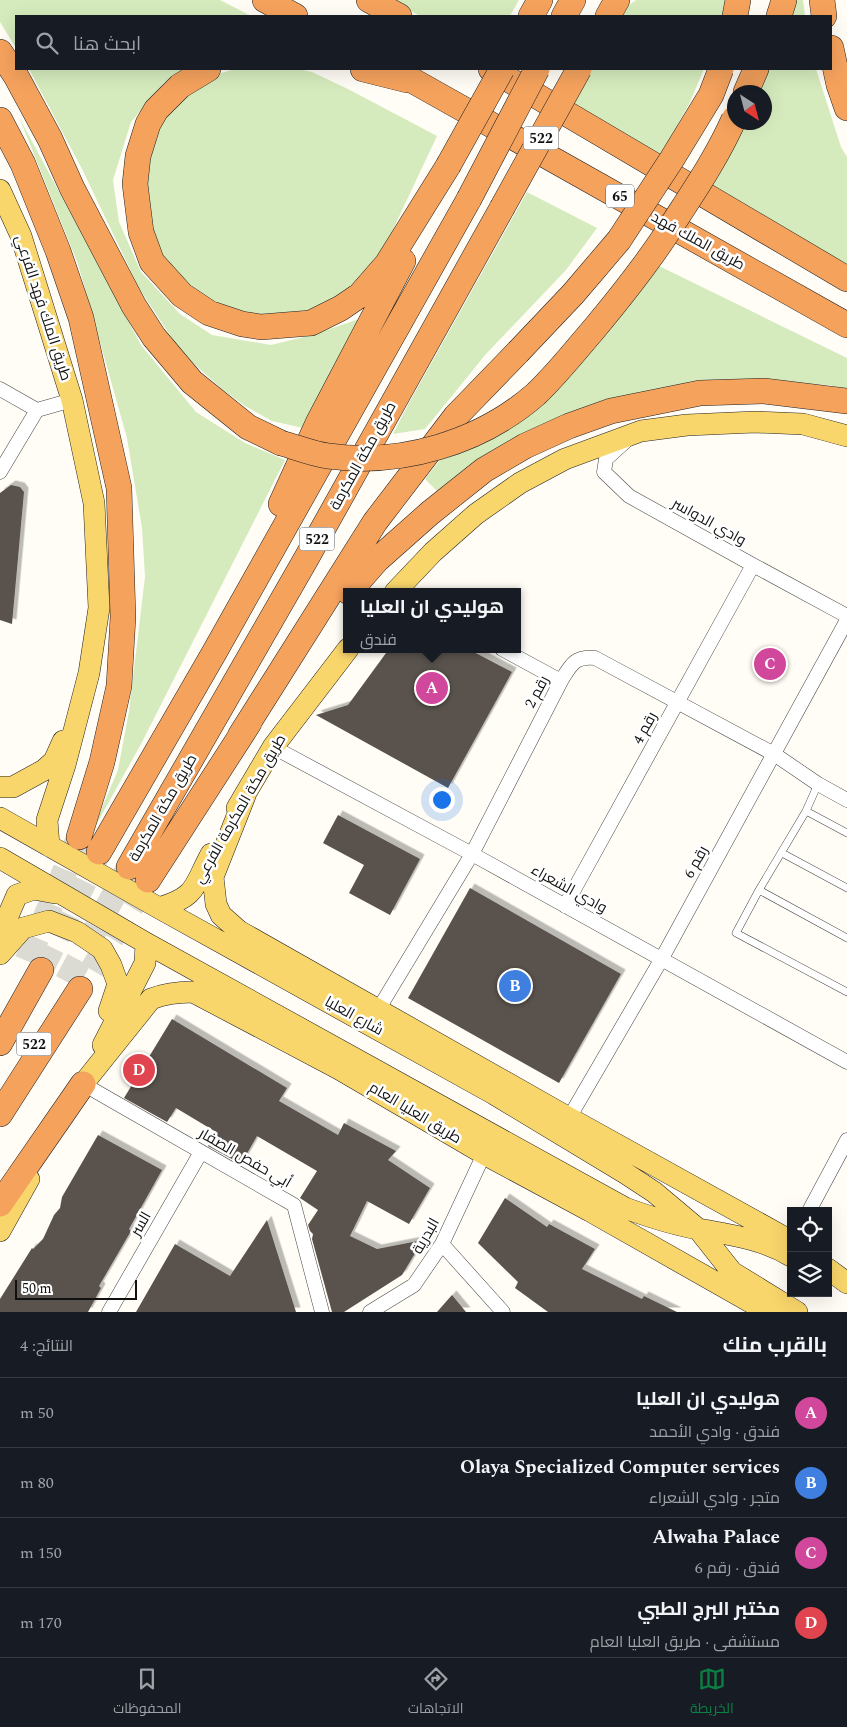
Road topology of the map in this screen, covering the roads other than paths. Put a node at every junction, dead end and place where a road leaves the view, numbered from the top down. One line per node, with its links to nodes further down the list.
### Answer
1 (265, 0): 10 (highway)
2 (369, 0): 11 (highway)
3 (384, 0): 12 (highway)
4 (540, 0): 13 (highway)
5 (573, 0): 14 (highway)
6 (617, 0): 15 (highway)
7 (738, 0): 16 (highway)
8 (784, 0): 17 (highway)
9 (822, 0): 18 (highway)
10 (293, 15)
11 (397, 15)
12 (406, 15)
13 (532, 15)
14 (565, 15)
15 (609, 15)
16 (735, 15)
17 (779, 15)
18 (824, 15)
19 (0, 52): 34 (highway, bridge)
20 (832, 53): 32 (highway)
21 (206, 70): 35 (highway)
22 (367, 70): 30 (highway)
23 (394, 70): 30 (highway, طريق الملك فهد / 65)
24 (493, 70): 37 (highway)
25 (501, 70): 35 (highway, bridge)
26 (536, 70): 52 (highway, 522, bridge)
27 (578, 70): 58 (highway, طريق مكة المكرمة / 522, bridge)
28 (721, 70): 58 (highway, bridge)
29 (756, 70): 31 (highway)
30 (418, 83): 38 (highway, طريق الملك فهد / 65)
31 (749, 85)
32 (847, 108)
33 (0, 120): 68 (highway)
34 (728, 130)
35 (448, 166): 52 (highway)
36 (0, 190): 40 (main road, طريق الملك فهد الفرعي)
37 (847, 279)
38 (847, 325)
39 (0, 389): 42 (street)
40 (72, 400): 42 (street); 55 (main road)
41 (847, 400): 47 (highway)
42 (37, 410): 45 (street)
43 (632, 434): 44 (main road); 46 (street, وادي الدواسر); 48 (main road)
44 (847, 436)
45 (0, 472)
46 (753, 566): 50 (street, وادي الدواسر); 57 (street, رقم 4)
47 (352, 588)
48 (399, 588)
49 (343, 599): 58 (highway)
50 (847, 616)
51 (847, 620): 60 (street, رقم 6)
52 (214, 653): 70 (highway, 522)
53 (345, 653): 59 (main road, طريق مكة المكرمة الفرعي)
54 (509, 653): 56 (street)
55 (89, 673): 62 (main road); 69 (main road)
56 (561, 681): 57 (street, رقم 2); 72 (street, رقم 2)
57 (678, 703): 60 (street, رقم 2); 77 (street, رقم 4)
58 (240, 736)
59 (273, 747): 63 (main road, طريق مكة المكرمة الفرعي); 72 (street, وادي الشعراء)
60 (774, 754): 61 (street, رقم 2); 83 (street, رقم 6)
61 (818, 784): 64 (street, رقم 2); 65 (lane)
62 (0, 787)
63 (245, 796): 78 (main road, طريق مكة المكرمة الفرعي); 85 (main road)
64 (847, 800)
65 (806, 811): 67 (lane); 71 (lane)
66 (0, 818): 69 (main road, شارع العليا)
67 (847, 833)
68 (79, 837)
69 (49, 846): 78 (main road, شارع العليا)
70 (99, 852)
71 (782, 853): 74 (lane); 75 (lane)
72 (472, 854): 77 (street, وادي الشعراء); 85 (street, رقم 2)
73 (0, 858): 76 (main road, شارع العليا)
74 (847, 888)
75 (759, 890): 80 (lane); 84 (lane)
76 (63, 894): 79 (main road); 81 (main road, شارع العليا)
77 (566, 906): 83 (street, وادي الشعراء)
78 (159, 908): 98 (main road, شارع العليا)
79 (0, 934)
80 (847, 938)
81 (146, 943): 89 (main road); 98 (main road, شارع العليا)
82 (0, 954): 89 (main road)
83 (661, 960): 88 (street, وادي الشعراء); 92 (street, رقم 6)
84 (847, 992)
85 (378, 1010): 92 (main road)
86 (0, 1021): 87 (highway, 522)
87 (0, 1043)
88 (847, 1062)
89 (83, 1084): 94 (street, أبي حفص الصفار); 95 (main road, طريق العليا العام); 96 (highway); 99 (main road)
90 (0, 1105): 91 (highway, 522)
91 (0, 1114)
92 (569, 1118): 100 (main road)
93 (847, 1140): 97 (street)
94 (201, 1152): 107 (street, السر); 108 (street, أبي حفص الصفار)
95 (484, 1154): 102 (street, البدرية); 111 (main road, طريق العليا العام)
96 (0, 1204)
97 (811, 1207)
98 (698, 1229): 101 (main road, شارع العليا); 112 (main road, شارع العليا)
99 (0, 1231)
100 (787, 1242)
101 (787, 1243)
102 (442, 1244): 109 (street, البدرية); 110 (street)
103 (832, 1272): 105 (main road)
104 (832, 1280): 106 (main road)
105 (847, 1283)
106 (847, 1289)
107 (109, 1312)
108 (322, 1312)
109 (370, 1312)
110 (503, 1312)
111 (768, 1312)
112 (797, 1312)

